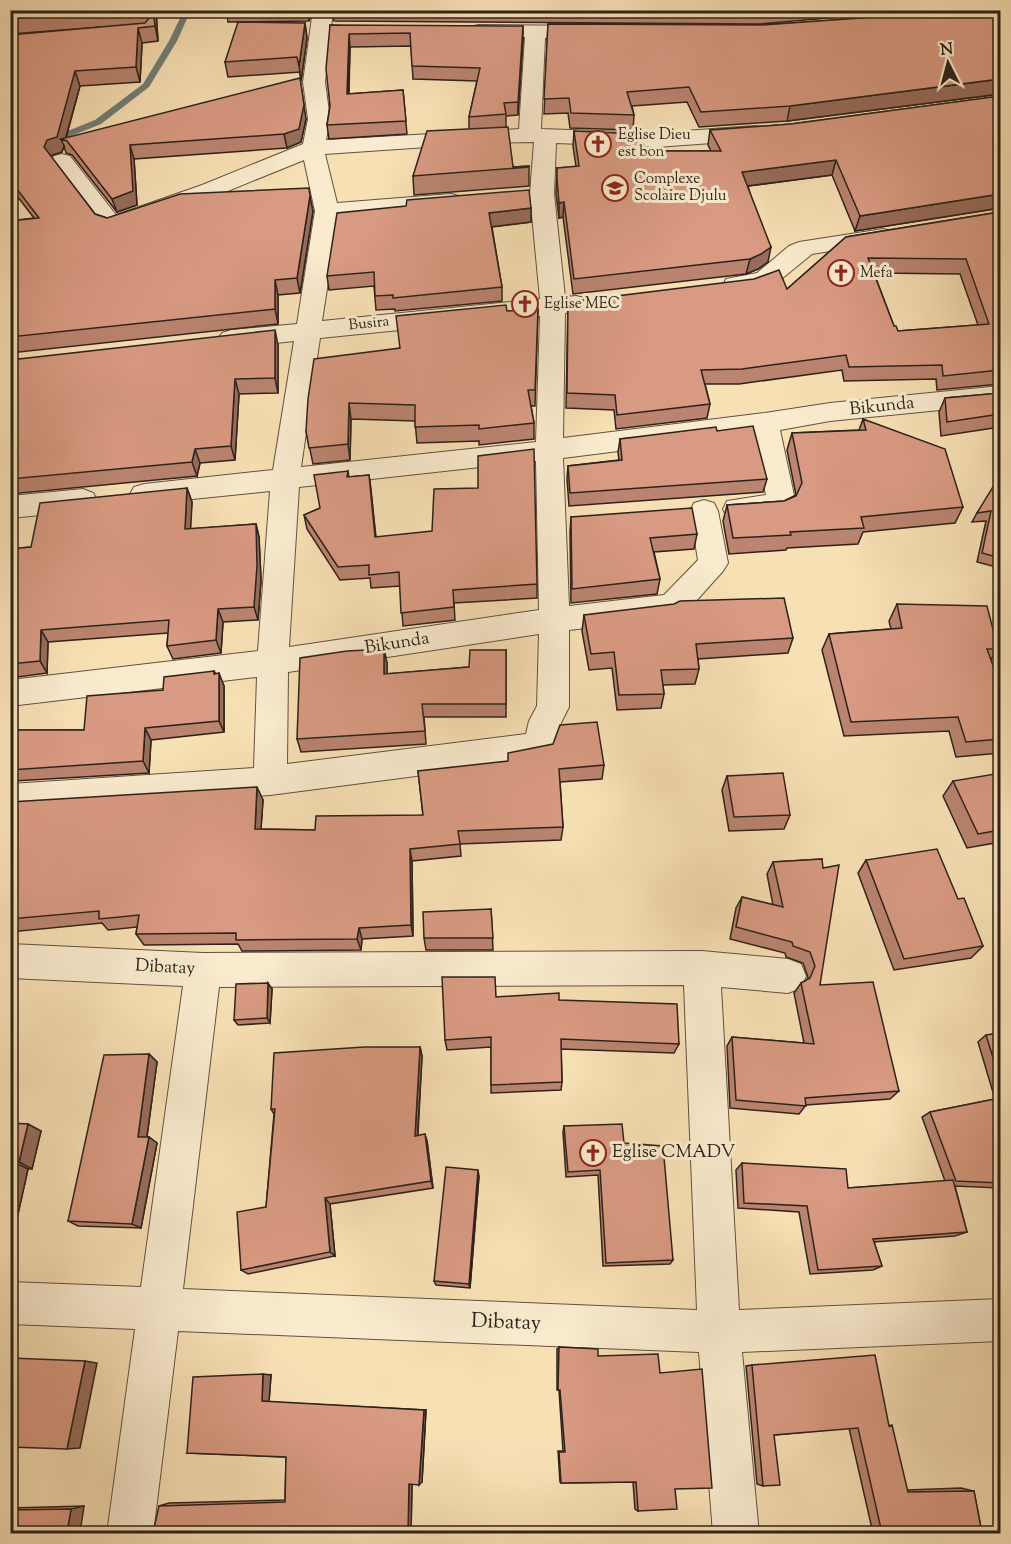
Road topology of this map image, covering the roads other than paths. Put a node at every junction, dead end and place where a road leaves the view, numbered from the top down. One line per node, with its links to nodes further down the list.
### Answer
1 (491, 10): 5 (street)
2 (313, 24): 3 (street); 10 (street)
3 (342, 31)
4 (456, 31): 5 (street)
5 (490, 31): 6 (street)
6 (535, 32): 7 (street); 9 (street)
7 (613, 33)
8 (776, 131): 9 (street)
9 (537, 135): 10 (street); 17 (street)
10 (313, 148): 11 (street); 13 (street)
11 (62, 161)
12 (476, 199): 13 (street)
13 (327, 211): 18 (street)
14 (912, 231): 15 (street)
15 (715, 288)
16 (600, 301): 17 (street, Busira)
17 (554, 306): 18 (street, Busira); 22 (street)
18 (309, 330): 19 (street, Busira); 23 (street)
19 (207, 341)
20 (1000, 395): 21 (street, Bikunda)
21 (765, 423): 22 (street, Bikunda); 27 (street, Bikunda)
22 (549, 450): 23 (street, Bikunda); 26 (street)
23 (285, 480): 24 (street, Bikunda); 28 (street)
24 (10, 507)
25 (583, 518): 26 (street)
26 (553, 520): 27 (street)
27 (554, 620): 28 (street, Bikunda); 30 (street)
28 (273, 662): 29 (street, Bikunda); 30 (street)
29 (10, 693)
30 (270, 781): 31 (street)
31 (10, 800)
32 (10, 961): 34 (street, Dibatay)
33 (702, 968): 34 (street, Dibatay); 35 (street, Dibatay); 39 (street)
34 (202, 970): 37 (street)
35 (788, 976)
36 (10, 1303): 37 (street, Dibatay)
37 (157, 1310): 39 (street, Dibatay); 40 (street)
38 (1000, 1320): 39 (street, Dibatay)
39 (719, 1332): 41 (street)
40 (130, 1533)
41 (736, 1533)

